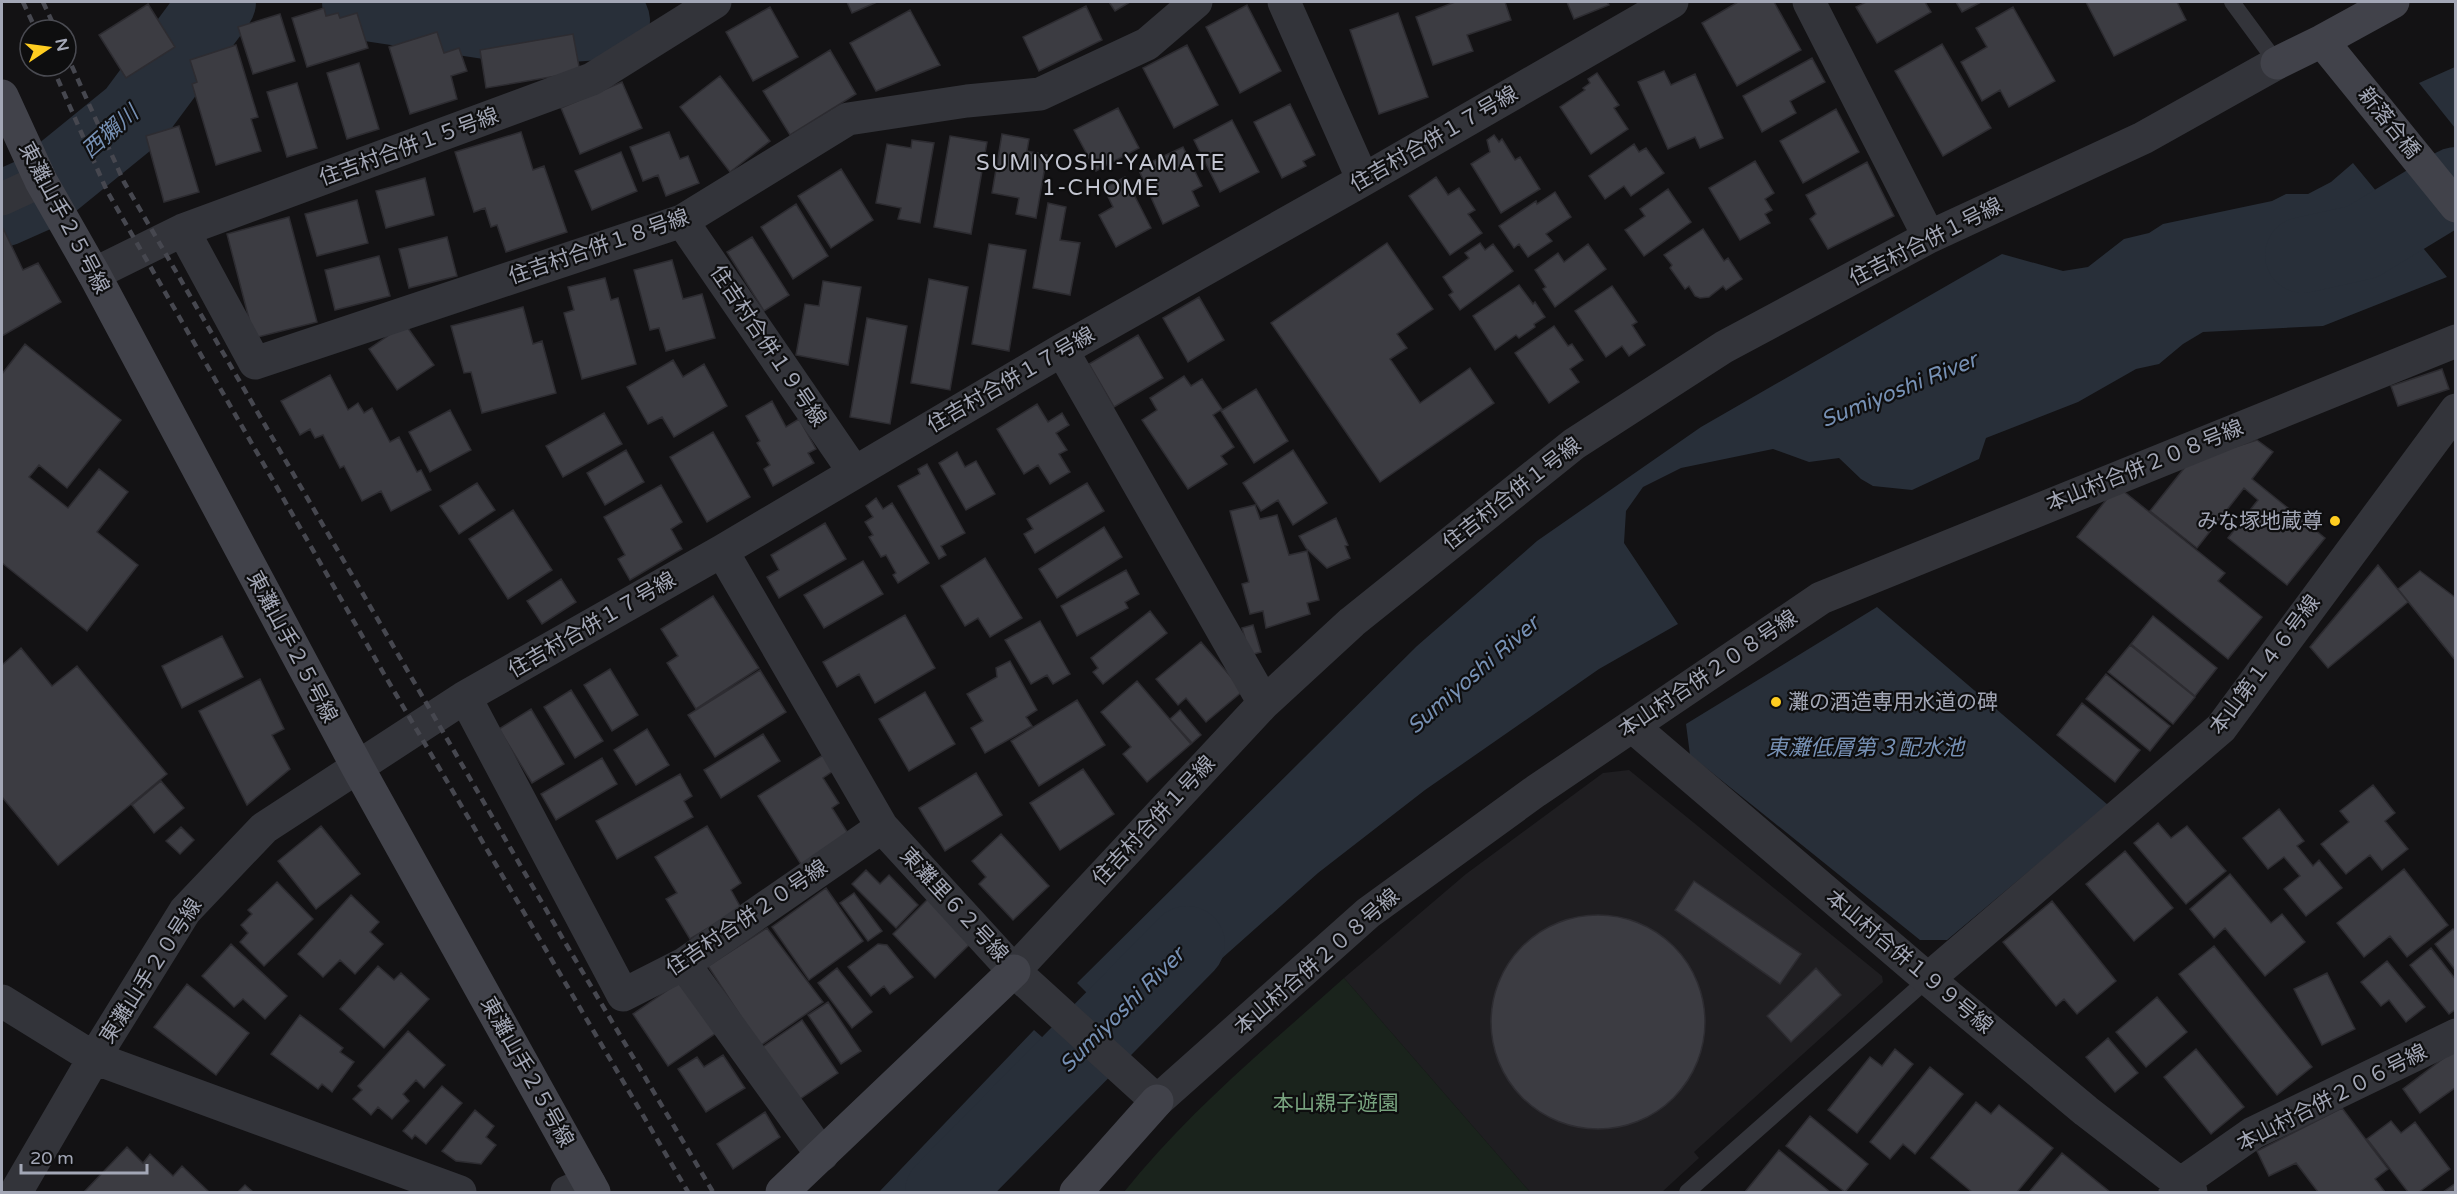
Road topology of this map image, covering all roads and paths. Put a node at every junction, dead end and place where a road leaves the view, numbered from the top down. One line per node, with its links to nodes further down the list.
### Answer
1 (715, 2): 16 (street, 住吉村合併１５号線)
2 (1196, 2): 15 (street, 住吉村合併１８号線)
3 (1284, 2): 11 (street)
4 (1672, 2): 11 (street, 住吉村合併１７号線)
5 (1809, 2): 17 (street)
6 (2232, 2): 9 (lane)
7 (2393, 2): 8 (street, 住吉村合併１号線)
8 (2322, 41): 9 (street, 住吉村合併１号線); 14 (street, 新落合橋)
9 (2277, 63): 17 (street, 住吉村合併１号線)
10 (2, 96): 12 (street, 東灘山手２５号線)
11 (1363, 180): 20 (street, 住吉村合併１７号線)
12 (41, 181): 13 (street); 18 (street, 東灘山手２５号線)
13 (2, 199)
14 (2456, 206)
15 (682, 221): 16 (street, 住吉村合併１８号線); 22 (street, 住吉村合併１９号線)
16 (183, 230): 18 (street, 住吉村合併１５号線)
17 (1929, 237): 25 (street, 住吉村合併１号線)
18 (94, 274): 27 (street, 東灘山手２５号線)
19 (2456, 341): 26 (street, 本山村合併２０８号線)
20 (1062, 350): 22 (street, 住吉村合併１７号線); 25 (street)
21 (2456, 410): 31 (street, 本山第１４６号線)
22 (854, 472): 23 (street, 住吉村合併１７号線)
23 (722, 551): 24 (street, 住吉村合併１７号線); 28 (street)
24 (465, 698): 27 (street, 住吉村合併１７号線); 29 (street, 住吉村合併２０号線)
25 (1264, 702): 30 (street, 住吉村合併１号線)
26 (1632, 726): 31 (street, 本山村合併１９９号線); 35 (street, 本山村合併２０８号線)
27 (358, 768): 34 (street, 東灘山手２０号線); 37 (street, 東灘山手２５号線)
28 (882, 827): 29 (street, 住吉村合併２０号線); 30 (street, 東灘里６２号線)
29 (684, 964): 36 (street)
30 (1021, 976): 35 (street, 東灘里６２号線); 36 (street, 住吉村合併１号線)
31 (1928, 979): 38 (street, 本山村合併１９９号線); 43 (lane)
32 (2, 1001): 34 (street)
33 (2456, 1035): 38 (street, 本山村合併２０６号線)
34 (94, 1058): 39 (street, 東灘山手２０号線); 40 (street)
35 (1149, 1094): 42 (street, 本山村合併２０８号線)
36 (822, 1155): 41 (street, 住吉村合併１号線)
37 (583, 1189)
38 (2182, 1190)
39 (16, 1192)
40 (460, 1192)
41 (782, 1192)
42 (1076, 1192)
43 (1687, 1192)

